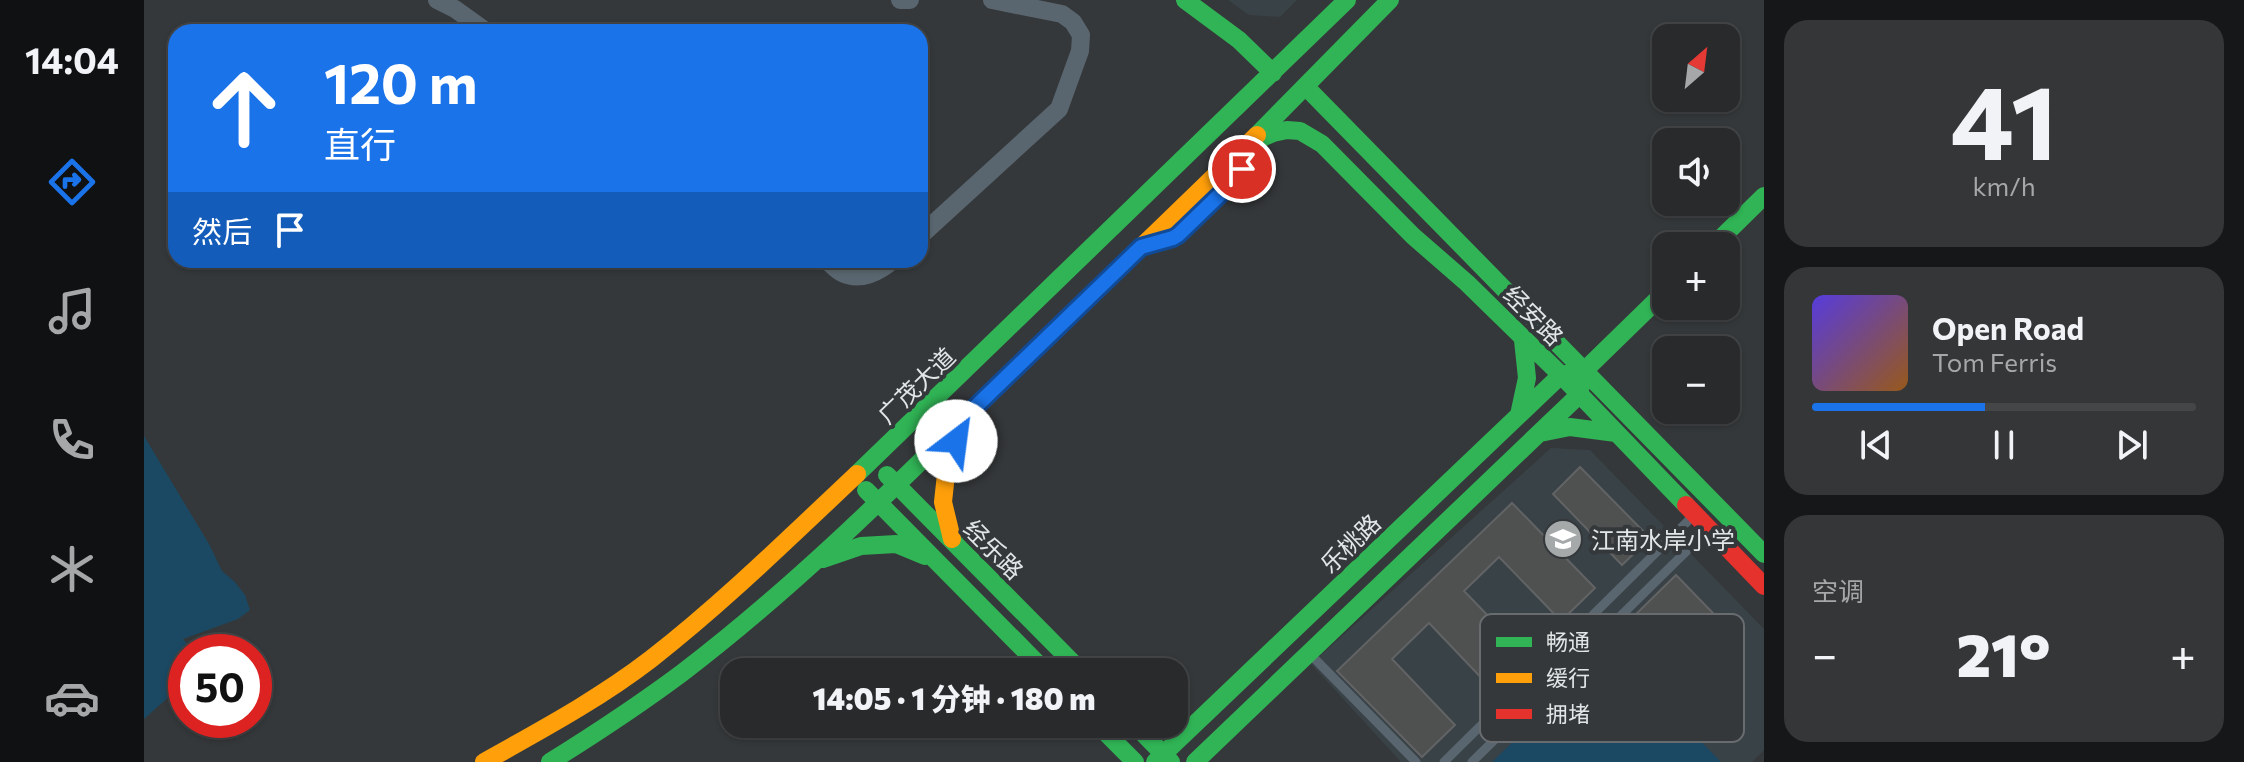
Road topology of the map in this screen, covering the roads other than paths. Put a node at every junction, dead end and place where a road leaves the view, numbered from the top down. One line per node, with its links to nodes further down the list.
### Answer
1 (437, 0): 8 (street)
2 (900, 0): 3 (street)
3 (910, 0)
4 (992, 0): 13 (street)
5 (1185, 0): 9 (main road)
6 (1347, 0): 9 (main road, 广茂大道)
7 (1390, 1): 10 (main road)
8 (476, 24)
9 (1273, 73): 18 (main road, 广茂大道)
10 (1306, 87): 11 (main road); 21 (main road, 经安路)
11 (1245, 145): 19 (main road); 20 (main road, 经安路)
12 (1764, 196): 14 (main road)
13 (928, 229)
14 (1727, 232)
15 (836, 268): 16 (street)
16 (884, 268)
17 (1652, 305): 21 (main road)
18 (1028, 309): 19 (main road); 28 (main road, 广茂大道)
19 (1052, 333): 25 (main road)
20 (1523, 340): 22 (main road, 经安路); 24 (main road)
21 (1585, 370): 22 (main road); 23 (main road); 35 (main road, 经安路)
22 (1561, 375): 23 (main road, 经安路); 24 (main road, 乐桃路)
23 (1579, 395): 26 (main road, 经安路); 27 (main road)
24 (1519, 415): 48 (main road, 乐桃路)
25 (965, 417): 30 (main road); 34 (main road)
26 (1616, 433): 27 (main road); 32 (main road, 经安路)
27 (1538, 434): 41 (main road)
28 (872, 460): 29 (main road, 广茂大道); 30 (main road, 经乐路)
29 (853, 477): 31 (main road, 经乐路); 49 (main road, 广茂大道)
30 (896, 484): 31 (main road); 34 (main road, 经乐路)
31 (877, 502): 36 (main road); 37 (main road, 经乐路)
32 (1696, 514): 33 (main road, 经安路); 39 (lane)
33 (1710, 529): 38 (main road, 经安路); 40 (lane)
34 (953, 542): 43 (main road, 经乐路)
35 (1764, 554)
36 (817, 561): 37 (main road); 50 (main road)
37 (936, 561): 42 (main road, 经乐路)
38 (1764, 586)
39 (1594, 614)
40 (1623, 614)
41 (1309, 653): 52 (main road); 53 (lane)
42 (1032, 658)
43 (1068, 658)
44 (1480, 727): 54 (lane)
45 (1111, 738): 51 (main road)
46 (1146, 738): 48 (main road)
47 (1492, 742): 55 (lane)
48 (1163, 759)
49 (484, 762)
50 (550, 762)
51 (1135, 762)
52 (1195, 762)
53 (1416, 762)
54 (1444, 762)
55 (1472, 762)

